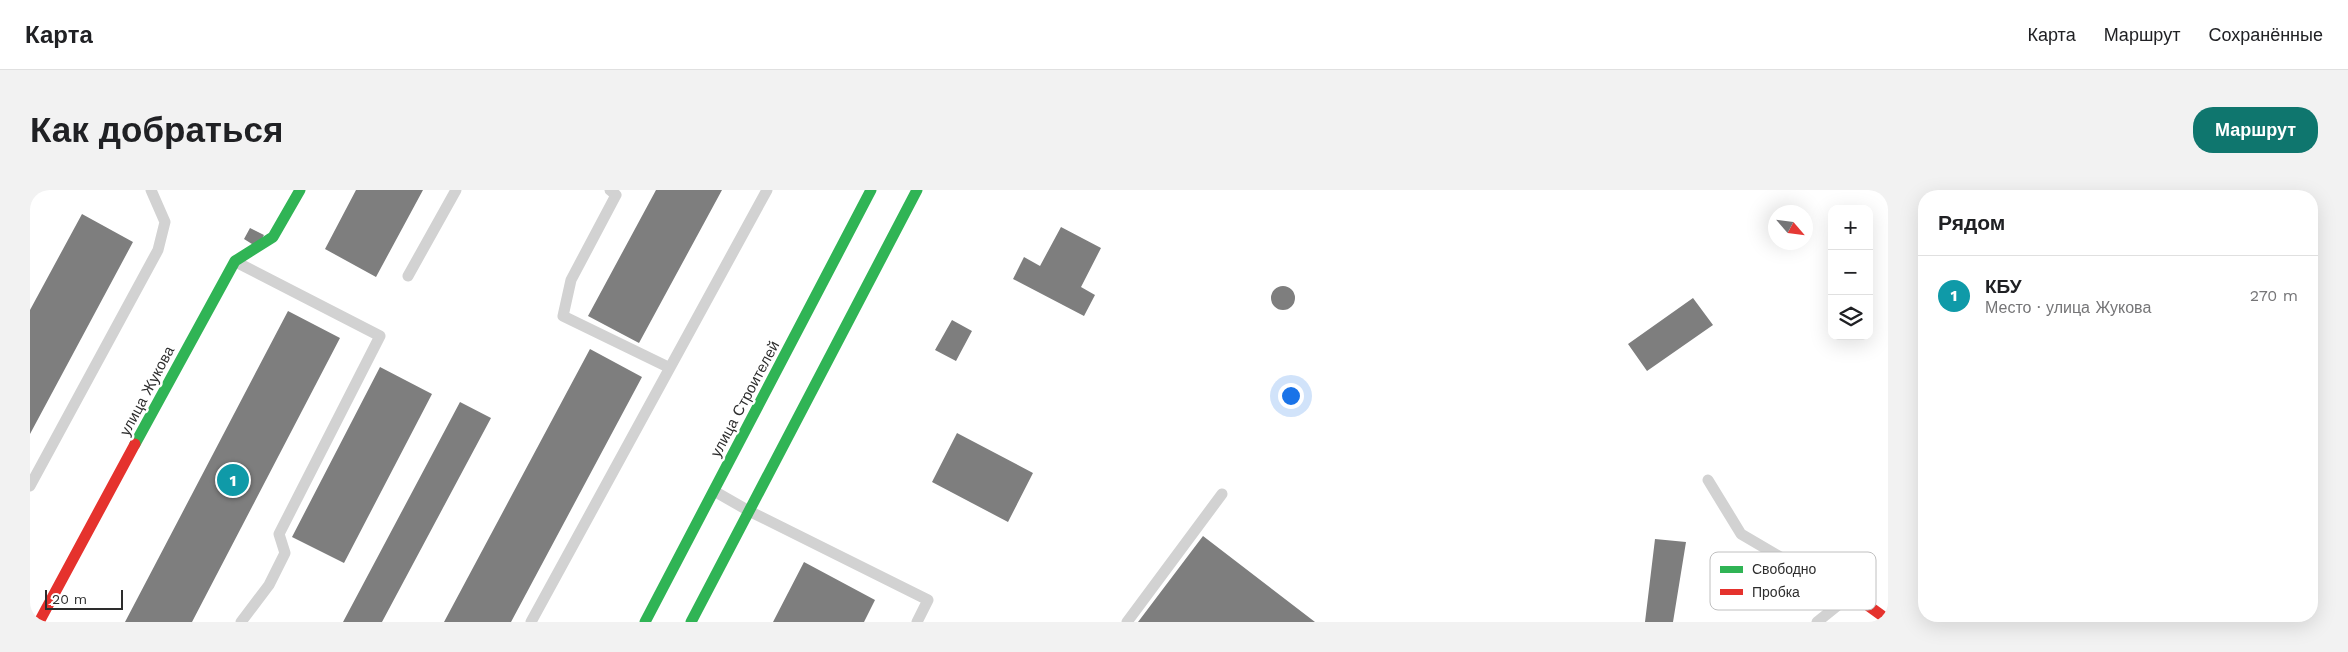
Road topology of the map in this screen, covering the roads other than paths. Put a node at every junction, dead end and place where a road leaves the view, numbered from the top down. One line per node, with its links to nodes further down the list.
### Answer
1 (151, 190): 12 (lane)
2 (300, 190): 8 (street, улица Жукова)
3 (456, 190): 9 (lane)
4 (767, 190): 10 (lane)
5 (872, 190): 13 (street, улица Строителей)
6 (917, 190): 15 (street)
7 (614, 191): 10 (lane)
8 (235, 261): 20 (street, улица Жукова); 21 (lane)
9 (408, 276)
10 (668, 367): 22 (lane)
11 (1708, 480): 16 (lane)
12 (30, 486)
13 (714, 491): 15 (lane); 23 (street, улица Строителей)
14 (1222, 494): 26 (lane)
15 (749, 511): 24 (street); 25 (lane)
16 (1772, 552)
17 (1832, 610): 27 (lane)
18 (1874, 610): 19 (street)
19 (1888, 620)
20 (39, 622)
21 (241, 622)
22 (531, 622)
23 (645, 622)
24 (691, 622)
25 (917, 622)
26 (1127, 622)
27 (1817, 622)

